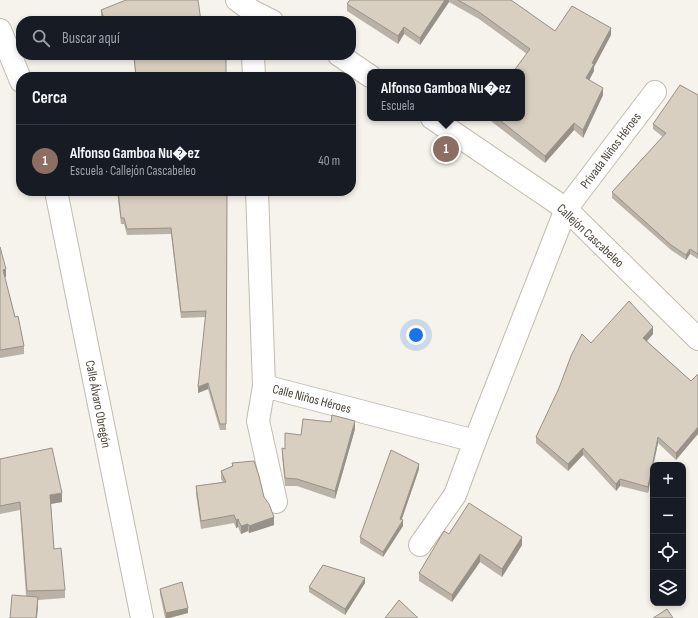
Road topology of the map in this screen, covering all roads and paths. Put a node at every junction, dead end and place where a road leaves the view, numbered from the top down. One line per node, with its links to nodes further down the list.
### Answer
1 (247, 11): 2 (street)
2 (260, 16)
3 (0, 30): 6 (street)
4 (253, 60): 7 (street)
5 (346, 60): 8 (street)
6 (17, 72)
7 (254, 72)
8 (367, 74)
9 (655, 92): 13 (street, Privada Niños Héroes)
10 (436, 121): 13 (street, Callejón Cascabeleo)
11 (57, 196): 19 (street, Calle Álvaro Obregón)
12 (257, 196): 15 (street)
13 (566, 208): 14 (street, Callejón Cascabeleo); 16 (street)
14 (698, 339)
15 (264, 386): 16 (street, Calle Niños Héroes); 17 (street, Calle Niños Héroes)
16 (475, 441): 18 (street)
17 (276, 502)
18 (420, 545)
19 (142, 618)

